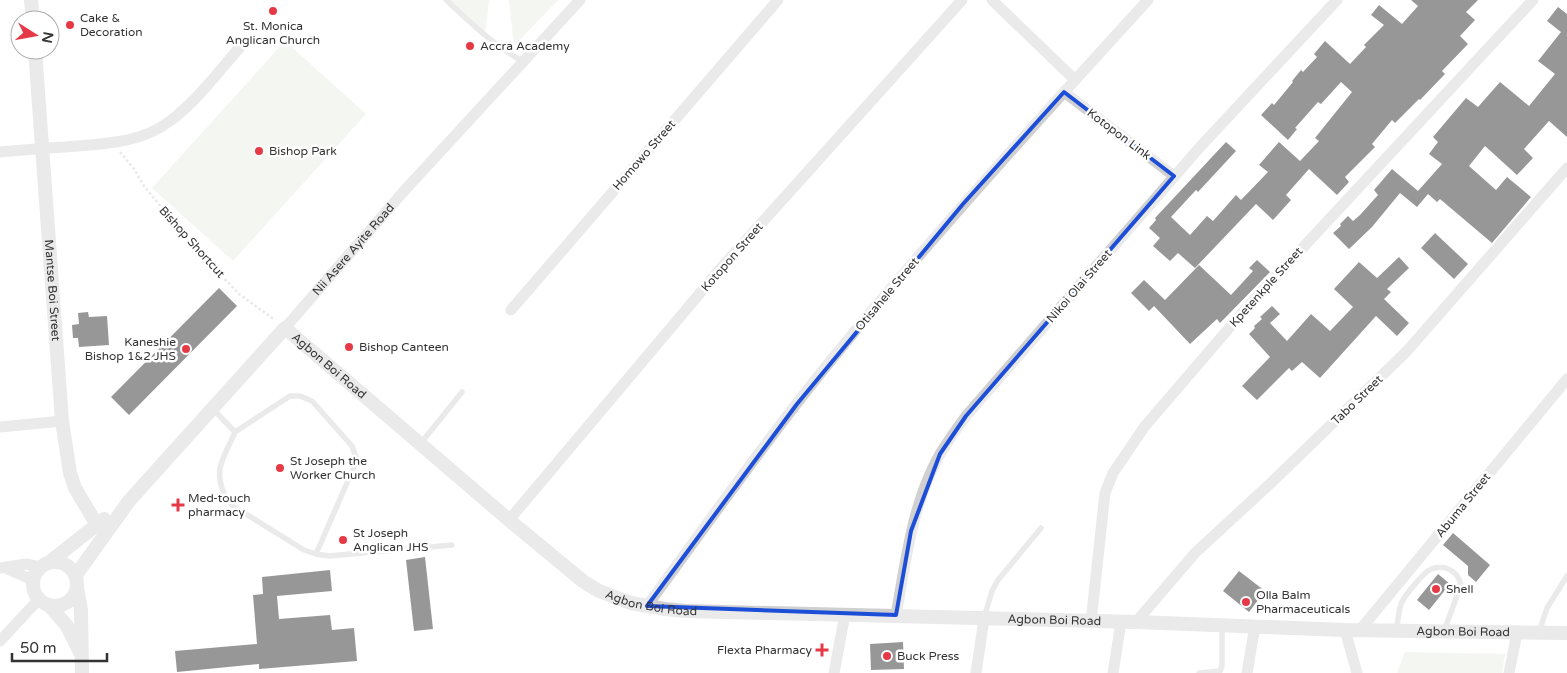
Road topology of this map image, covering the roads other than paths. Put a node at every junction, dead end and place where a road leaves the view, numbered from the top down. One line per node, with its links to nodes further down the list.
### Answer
1 (446, 0): 11 (lane)
2 (580, 0): 11 (street, Nii Asere Ayite Road)
3 (778, 0): 18 (street, Homowo Street)
4 (962, 0): 28 (street, Kotopon Street)
5 (992, 0): 12 (street)
6 (1148, 0): 12 (street, Otisahele Street)
7 (1337, 0): 17 (street, Nikoi Olai Street)
8 (1533, 0): 43 (street, Kpetenkple Street)
9 (241, 46): 14 (street)
10 (36, 60): 14 (street, Mantse Boi Street)
11 (524, 62): 19 (street, Nii Asere Ayite Road)
12 (1075, 80): 13 (street, Otisahele Street)
13 (1064, 92): 17 (street, Kotopon Link); 39 (street, Otisahele Street)
14 (42, 148): 15 (street); 23 (street, Mantse Boi Street)
15 (0, 152)
16 (1567, 168): 45 (street, Tabo Street)
17 (1174, 176): 41 (street, Nikoi Olai Street)
18 (511, 310)
19 (285, 328): 22 (street, Nii Asere Ayite Road); 26 (street, Agbon Boi Road)
20 (1567, 379): 49 (street, Abuma Street)
21 (462, 392): 26 (lane)
22 (212, 408): 25 (lane); 27 (street, Nii Asere Ayite Road)
23 (62, 421): 24 (street); 29 (street, Mantse Boi Street)
24 (0, 427)
25 (235, 432): 32 (lane); 32 (lane)
26 (420, 444): 28 (street, Agbon Boi Road)
27 (129, 501): 29 (street, Nii Asere Ayite Road); 37 (street, Nii Asere Ayite Road)
28 (509, 520): 39 (street, Agbon Boi Road)
29 (97, 525): 33 (street, Nii Asere Ayite Road)
30 (1041, 528): 42 (lane)
31 (452, 545): 32 (lane)
32 (316, 554)
33 (45, 564): 34 (street); 36 (street); 37 (street)
34 (2, 568): 36 (street)
35 (1567, 576): 52 (lane)
36 (33, 580): 38 (street)
37 (76, 581): 38 (street); 56 (street)
38 (44, 602): 55 (street); 56 (street)
39 (646, 606): 40 (street, Agbon Boi Road)
40 (845, 614): 41 (street, Agbon Boi Road); 58 (street)
41 (896, 615): 42 (street, Agbon Boi Road)
42 (984, 619): 43 (street, Agbon Boi Road); 59 (street)
43 (1091, 622): 44 (street, Agbon Boi Road)
44 (1117, 622): 45 (street, Agbon Boi Road); 60 (street)
45 (1136, 622): 46 (street, Agbon Boi Road)
46 (1222, 625): 47 (street, Agbon Boi Road); 61 (lane)
47 (1255, 626): 48 (street, Agbon Boi Road); 62 (street)
48 (1345, 630): 49 (street, Agbon Boi Road); 63 (street)
49 (1360, 630): 50 (street, Agbon Boi Road)
50 (1396, 631): 51 (street, Agbon Boi Road); 51 (lane)
51 (1443, 632): 54 (street, Agbon Boi Road)
52 (1538, 633): 53 (street, Agbon Boi Road); 54 (street, Agbon Boi Road)
53 (1567, 633)
54 (1517, 634): 64 (street)
55 (0, 641)
56 (81, 654): 57 (street)
57 (82, 673)
58 (834, 673)
59 (976, 673)
60 (1113, 673)
61 (1199, 673)
62 (1247, 673)
63 (1357, 673)
64 (1509, 673)

